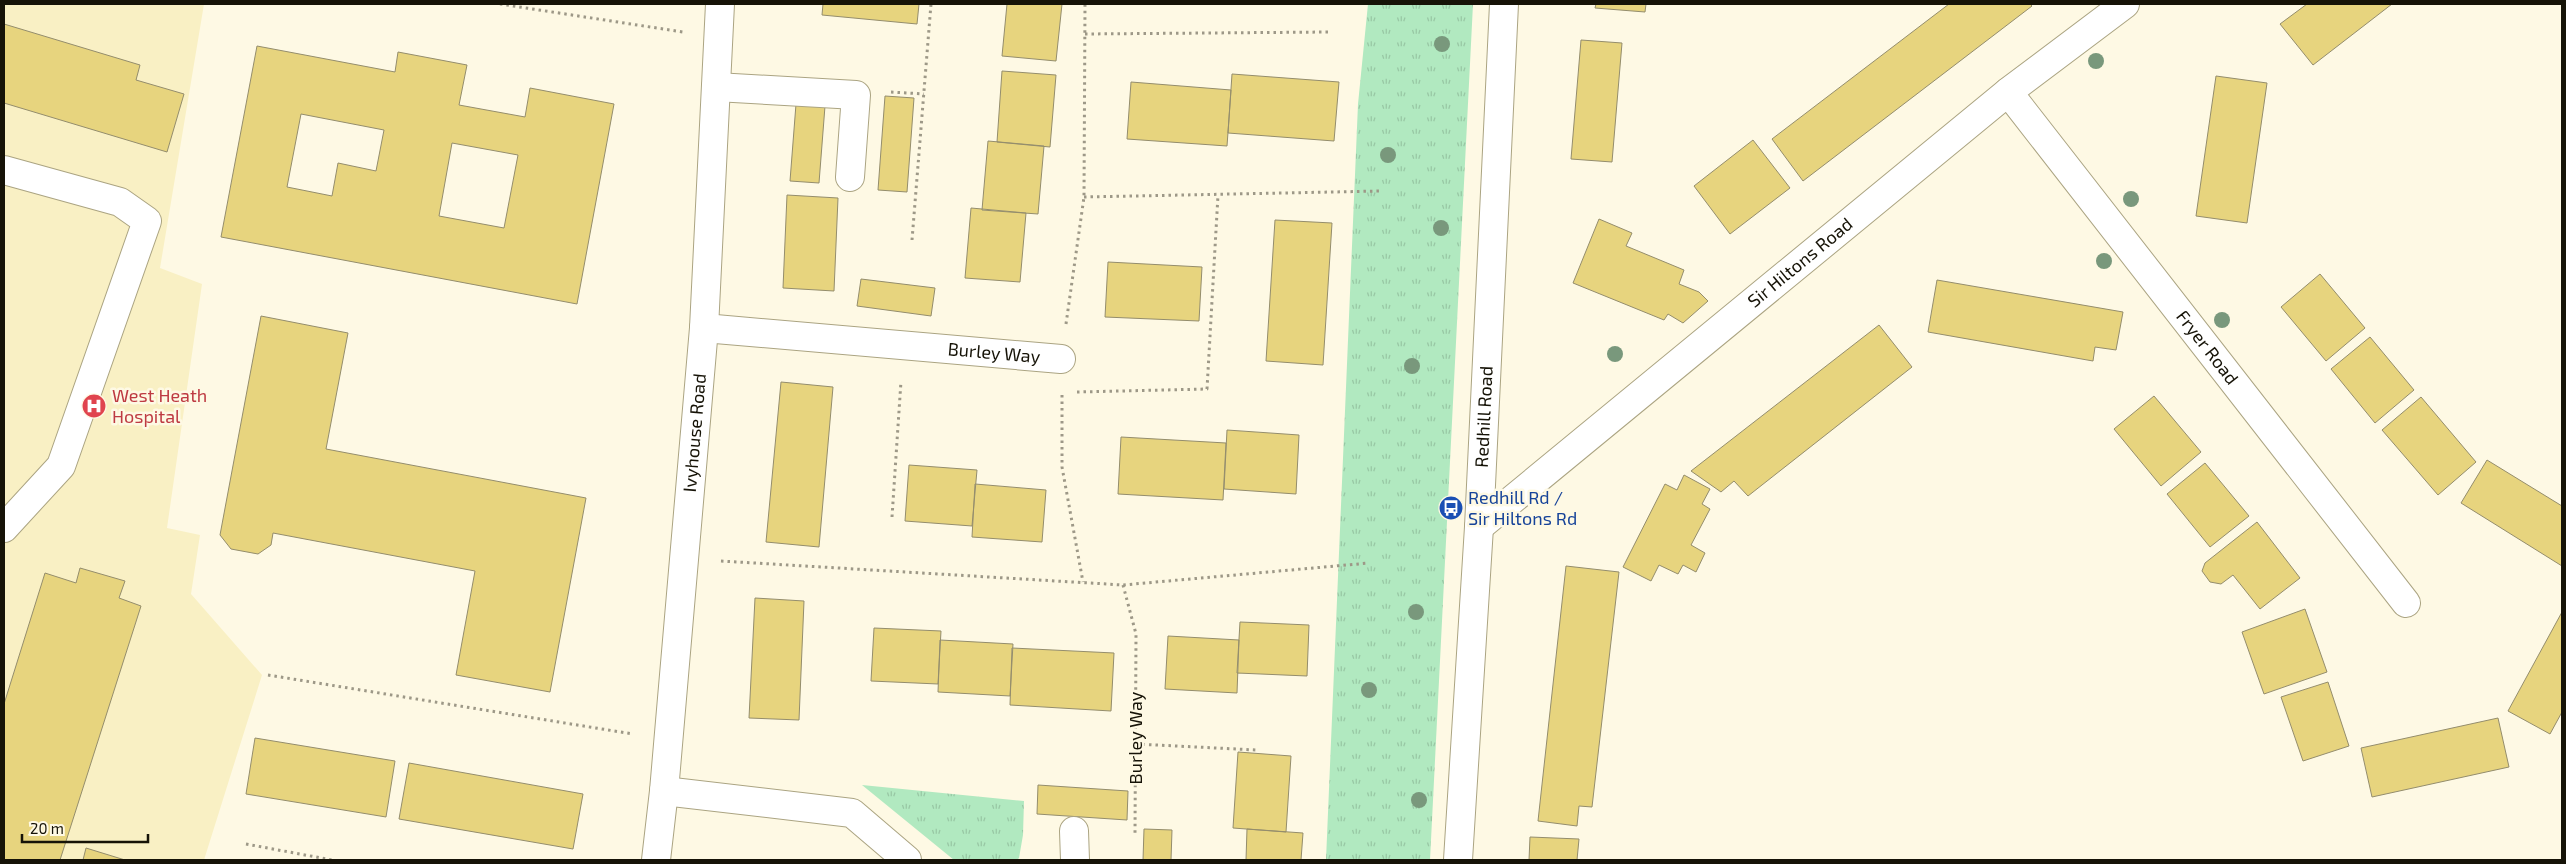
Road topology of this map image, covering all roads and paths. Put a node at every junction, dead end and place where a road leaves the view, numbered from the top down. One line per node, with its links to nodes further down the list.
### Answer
1 (500, 4): 9 (path)
2 (720, 4): 9 (street, Ivyhouse Road)
3 (931, 4): 17 (path)
4 (1086, 4): 8 (path)
5 (1504, 4): 23 (street, Redhill Road)
6 (2125, 4): 11 (street, Sir Hiltons Road)
7 (1330, 32): 8 (path)
8 (1085, 34): 16 (path)
9 (718, 38): 10 (street, Ivyhouse Road)
10 (716, 86): 13 (street); 19 (street, Ivyhouse Road)
11 (2008, 92): 23 (street, Sir Hiltons Road); 29 (street, Fryer Road)
12 (4, 170): 24 (street)
13 (850, 177)
14 (1382, 191): 15 (path)
15 (1218, 195): 16 (path); 27 (path)
16 (1084, 197): 18 (path)
17 (912, 240)
18 (1071, 288)
19 (704, 328): 20 (street, Burley Way); 25 (street, Ivyhouse Road)
20 (904, 346): 21 (street, Burley Way); 22 (path)
21 (1061, 359)
22 (892, 517)
23 (1479, 527): 42 (street, Redhill Road)
24 (4, 528)
25 (684, 559): 27 (path); 31 (street, Ivyhouse Road)
26 (1369, 563): 28 (path)
27 (1083, 582): 28 (path)
28 (1123, 585): 32 (path, Burley Way)
29 (2406, 603)
30 (268, 675): 31 (path)
31 (668, 740): 34 (street, Ivyhouse Road)
32 (1136, 744): 33 (path); 36 (path, Burley Way)
33 (1256, 750)
34 (664, 791): 39 (street, Ivyhouse Road); 40 (street)
35 (1074, 831): 41 (street)
36 (1135, 834)
37 (246, 844): 38 (path)
38 (332, 860)
39 (656, 860)
40 (907, 860)
41 (1075, 860)
42 (1458, 860)

